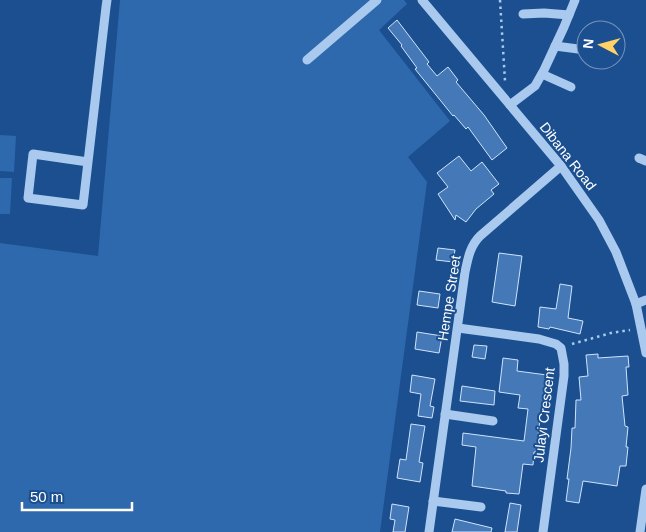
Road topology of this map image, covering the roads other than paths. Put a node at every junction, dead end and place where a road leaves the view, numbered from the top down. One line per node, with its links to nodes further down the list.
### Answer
1 (107, 0): 13 (street)
2 (377, 0): 9 (street)
3 (422, 0): 12 (street, Dibana Road)
4 (575, 0): 6 (street)
5 (523, 14): 6 (street)
6 (569, 16): 7 (street)
7 (555, 46): 8 (street); 10 (street)
8 (576, 49)
9 (307, 60)
10 (542, 74): 11 (street); 12 (street)
11 (571, 87)
12 (508, 103): 14 (street, Dibana Road)
13 (88, 162): 13 (street)
14 (561, 166): 16 (street, Dibana Road); 17 (street, Hempe Street)
15 (646, 300): 16 (street)
16 (636, 304): 18 (street, Dibana Road)
17 (458, 328): 19 (street, Hempe Street); 25 (street, Julayi Crescent)
18 (646, 353)
19 (446, 414): 20 (street); 22 (street, Hempe Street)
20 (493, 422)
21 (646, 489): 26 (street)
22 (433, 501): 23 (street); 24 (street, Hempe Street)
23 (481, 507)
24 (429, 532)
25 (543, 532)
26 (640, 532)

